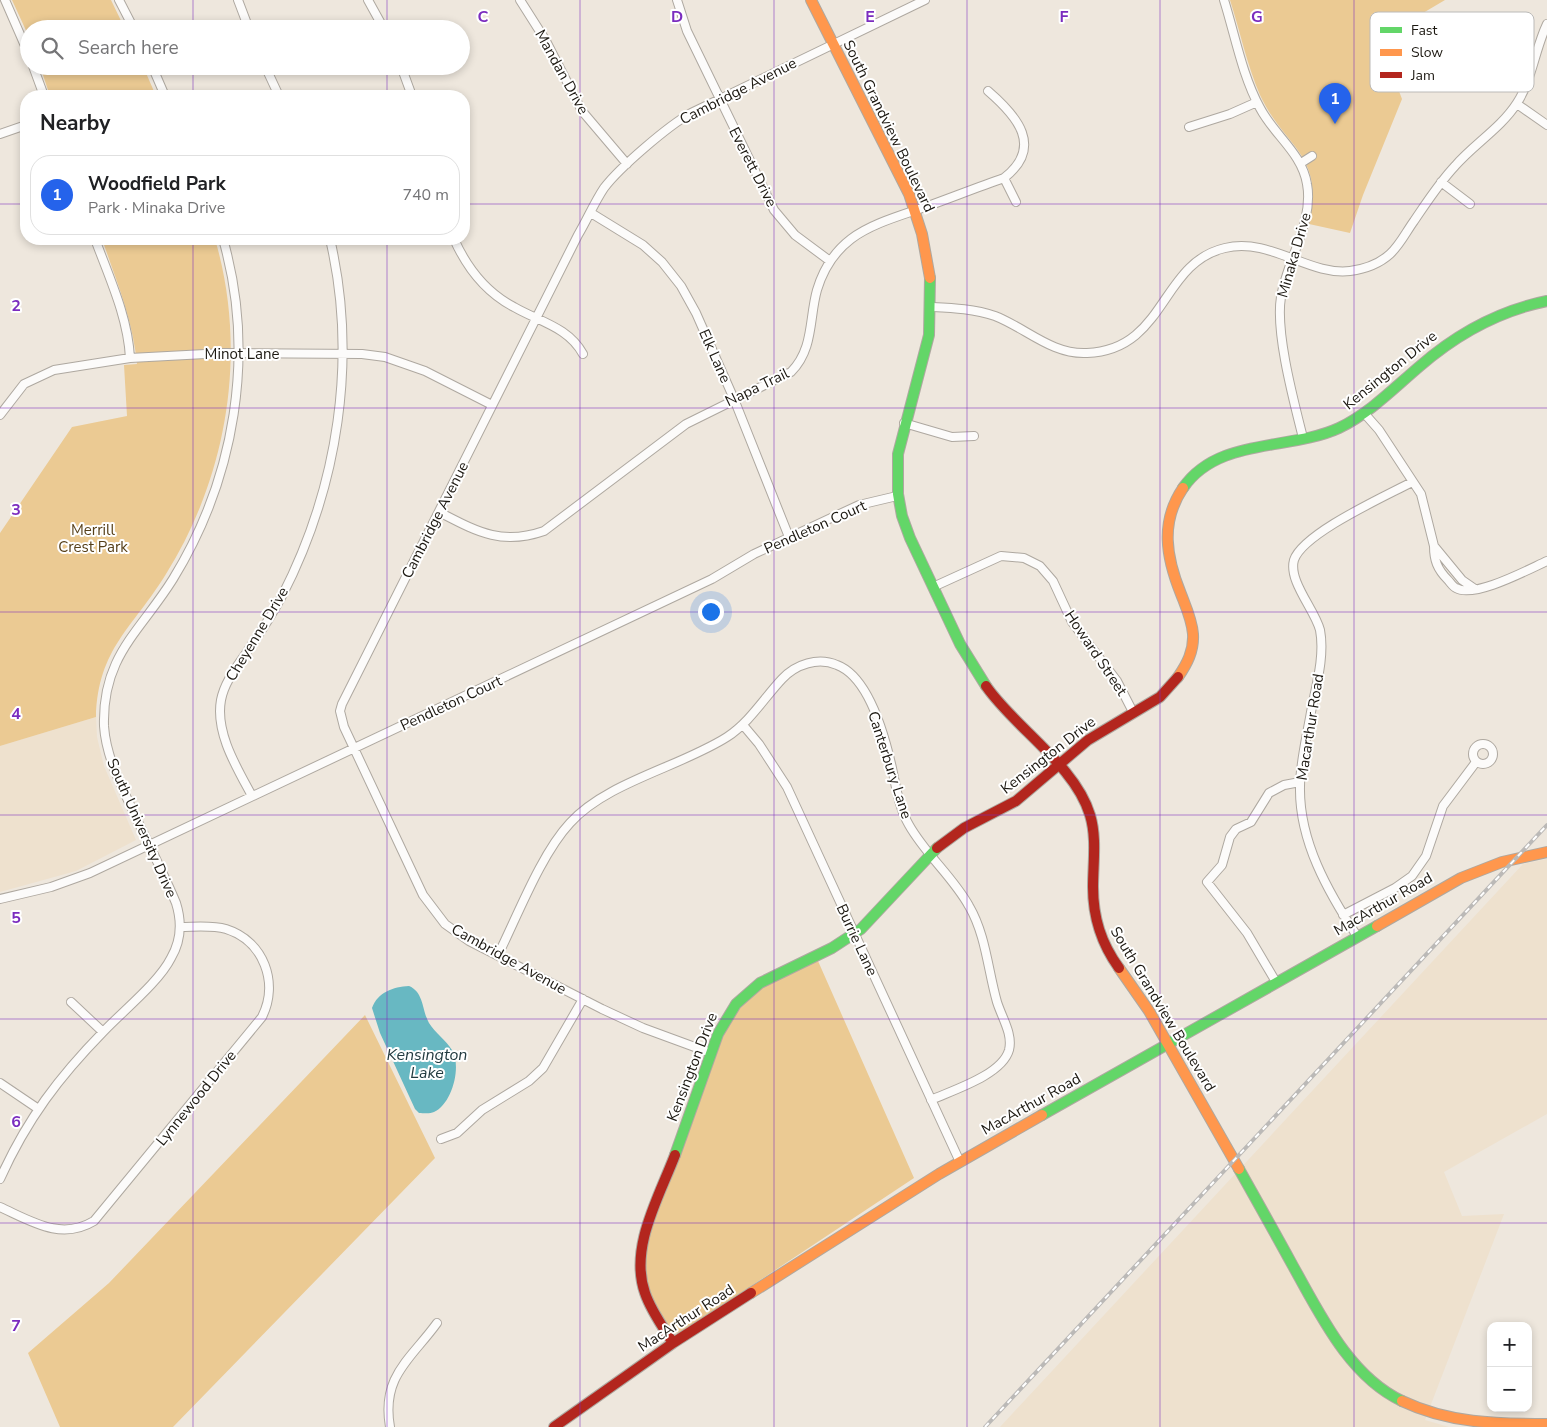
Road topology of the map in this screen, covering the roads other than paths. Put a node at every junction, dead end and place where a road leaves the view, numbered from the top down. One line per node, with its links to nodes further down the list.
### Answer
1 (5, 0): 14 (street)
2 (119, 0): 10 (street)
3 (238, 0): 11 (street)
4 (368, 0): 12 (street)
5 (520, 0): 36 (street, Mandan Drive)
6 (677, 0): 27 (street, Everett Drive)
7 (811, 0): 15 (street, South Grandview Boulevard)
8 (925, 0): 15 (street, Cambridge Avenue)
9 (1224, 0): 28 (street, Minaka Drive)
10 (129, 20)
11 (246, 20)
12 (379, 20)
13 (1547, 24): 16 (street)
14 (20, 34)
15 (832, 44): 27 (street, Cambridge Avenue); 41 (street, South Grandview Boulevard)
16 (1534, 59)
17 (36, 75): 21 (street)
18 (156, 75): 22 (street)
19 (269, 75): 23 (street)
20 (404, 75): 24 (street)
21 (42, 90)
22 (162, 90)
23 (275, 90)
24 (410, 90)
25 (988, 91): 37 (street)
26 (1522, 92): 29 (street)
27 (719, 98): 36 (street, Cambridge Avenue); 48 (street, Everett Drive)
28 (1257, 102): 32 (street); 35 (street, Minaka Drive)
29 (1517, 104): 30 (street); 38 (street)
30 (1547, 125)
31 (20, 127): 33 (street)
32 (1189, 127)
33 (0, 134)
34 (1312, 156): 35 (street)
35 (1301, 163): 47 (street, Minaka Drive)
36 (628, 164): 42 (street, Cambridge Avenue)
37 (1004, 178): 39 (street); 41 (street, Napa Trail)
38 (1441, 182): 40 (street); 47 (street)
39 (1016, 202)
40 (1470, 204)
41 (916, 210): 48 (street, Napa Trail); 50 (street, South Grandview Boulevard)
42 (591, 213): 51 (street, Cambridge Avenue); 56 (street, Elk Lane)
43 (98, 245): 55 (street)
44 (224, 245): 52 (street, South University Drive)
45 (331, 245): 53 (street, Cheyenne Drive)
46 (457, 245): 51 (street)
47 (1292, 257): 50 (street); 62 (street, Minaka Drive)
48 (830, 261): 56 (street, Napa Trail)
49 (1547, 301): 58 (street, Kensington Drive)
50 (932, 307): 60 (street, South Grandview Boulevard)
51 (537, 319): 54 (street); 57 (street, Cambridge Avenue)
52 (238, 354): 53 (street, Minot Lane); 55 (street, Minot Lane); 76 (street, South University Drive)
53 (342, 354): 57 (street, Minot Lane); 75 (street, Cheyenne Drive)
54 (583, 354)
55 (130, 358): 59 (street, Minot Lane)
56 (734, 399): 65 (street, Napa Trail); 66 (street, Elk Lane)
57 (492, 405): 65 (street, Cambridge Avenue)
58 (1364, 413): 62 (street, Kensington Drive); 63 (street)
59 (0, 415)
60 (904, 423): 61 (street); 64 (street, South Grandview Boulevard)
61 (974, 436)
62 (1303, 438): 69 (street, Kensington Drive)
63 (1412, 482): 67 (street); 74 (street, Macarthur Road)
64 (897, 496): 66 (street, Pendleton Court); 68 (street, South Grandview Boulevard)
65 (439, 512): 71 (street, Cambridge Avenue)
66 (789, 537): 71 (street, Pendleton Court)
67 (1547, 561)
68 (933, 587): 69 (street, Howard Street); 73 (street, South Grandview Boulevard)
69 (1133, 712): 73 (street, Kensington Drive)
70 (743, 725): 78 (street, Canterbury Lane); 82 (street, Burrie Lane); 84 (street, Canterbury Lane)
71 (354, 748): 75 (street, Pendleton Court); 84 (street, Cambridge Avenue)
72 (1476, 762): 80 (street)
73 (1058, 766): 78 (street, Kensington Drive); 89 (street, South Grandview Boulevard)
74 (1300, 782): 80 (street, Macarthur Road); 85 (street)
75 (252, 796): 76 (street, Pendleton Court)
76 (149, 844): 79 (street, Pendleton Court); 81 (street, South University Drive)
77 (1547, 852): 83 (street, MacArthur Road)
78 (930, 854): 82 (street, Kensington Drive); 92 (street, Canterbury Lane)
79 (0, 899)
80 (1343, 915): 83 (street, Macarthur Road)
81 (180, 927): 88 (street, South University Drive); 97 (street, Lynnewood Drive)
82 (854, 933): 90 (street, Kensington Drive); 92 (street, Burrie Lane)
83 (1357, 936): 85 (street, MacArthur Road)
84 (498, 955): 86 (street, Cambridge Avenue)
85 (1276, 982): 89 (street, MacArthur Road)
86 (583, 999): 90 (street, Cambridge Avenue); 94 (street)
87 (71, 1002): 88 (street)
88 (103, 1032): 93 (street, South University Drive)
89 (1168, 1044): 95 (street, MacArthur Road); 100 (street, South Grandview Boulevard)
90 (711, 1053): 99 (street, Kensington Drive)
91 (0, 1083): 93 (street)
92 (931, 1100): 95 (street, Burrie Lane)
93 (38, 1108): 96 (street, South University Drive)
94 (441, 1140)
95 (960, 1162): 99 (street, MacArthur Road)
96 (0, 1179)
97 (0, 1207)
98 (437, 1323): 101 (street)
99 (673, 1343): 102 (street, MacArthur Road)
100 (1547, 1424)
101 (390, 1427)
102 (554, 1427)

